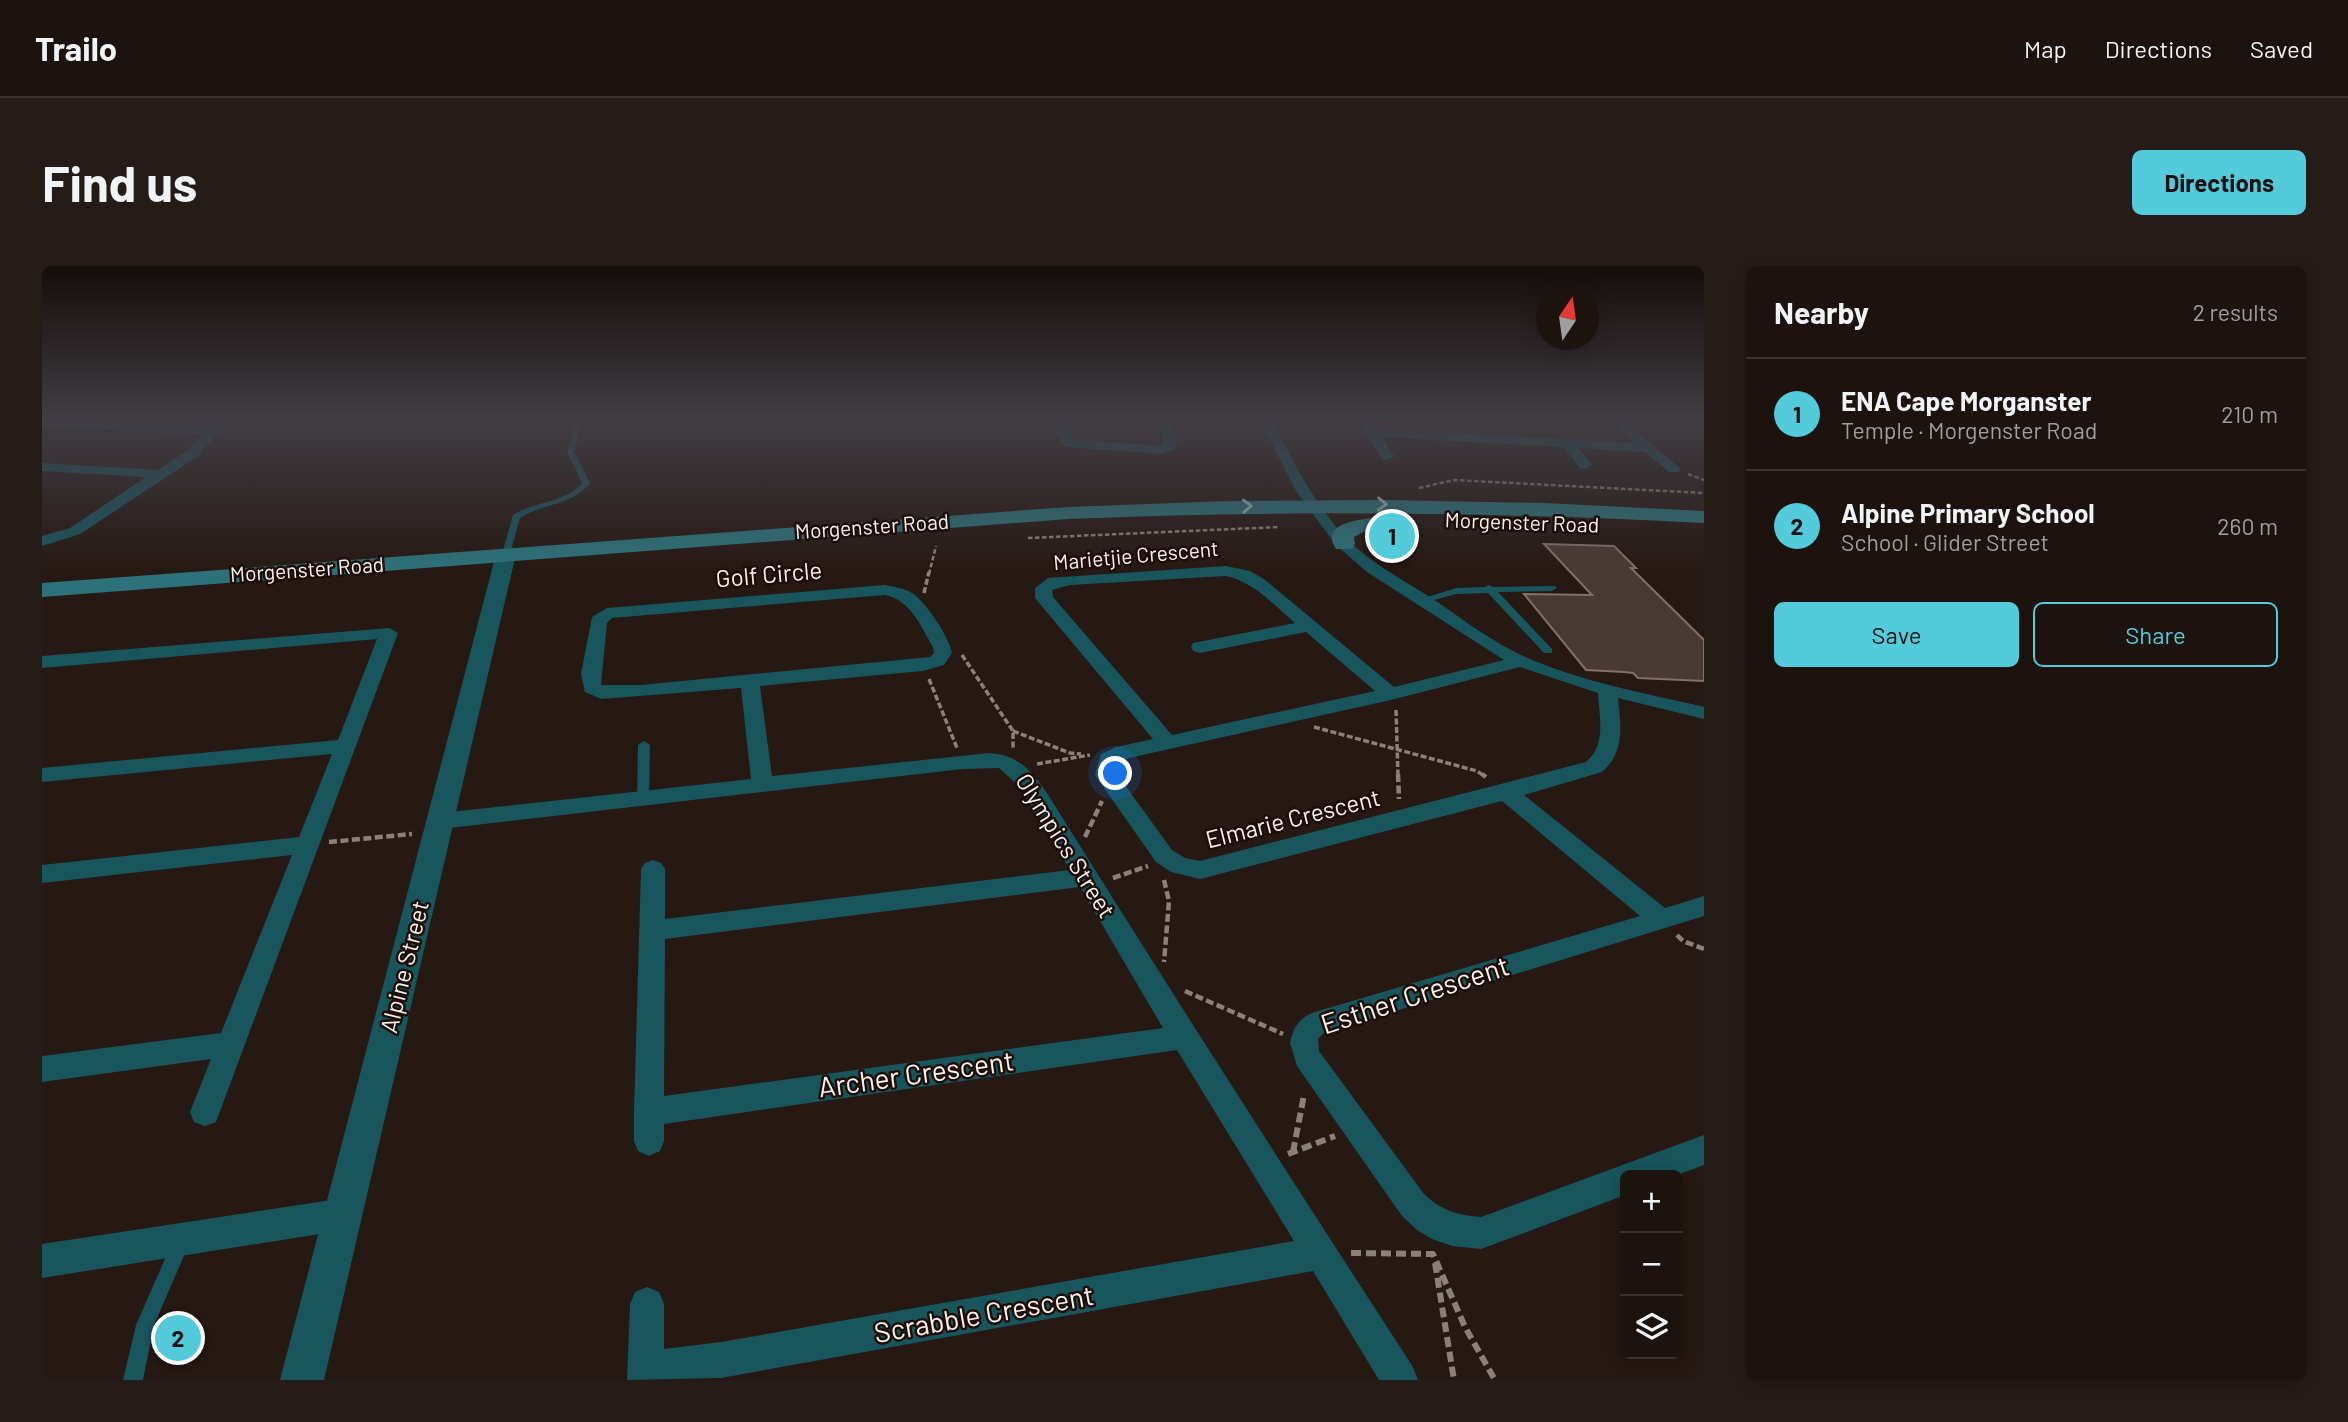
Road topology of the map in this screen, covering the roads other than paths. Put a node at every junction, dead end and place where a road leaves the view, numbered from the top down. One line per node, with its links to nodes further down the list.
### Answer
1 (93, 470): 5 (street)
2 (166, 470): 5 (street)
3 (577, 470): 12 (lane)
4 (1290, 470): 6 (street)
5 (160, 474): 10 (street)
6 (1319, 512): 7 (main road, Morgenster Road, one-way to 7); 8 (main road, Morgenster Road); 11 (street); 12 (main road, Morgenster Road)
7 (1704, 517)
8 (1425, 521): 9 (main road, Morgenster Road); 11 (main road)
9 (1704, 531)
10 (42, 541)
11 (1344, 544): 16 (street)
12 (504, 562): 15 (main road, Morgenster Road); 17 (main road, Morgenster Road); 34 (street, Alpine Street)
13 (1489, 588): 14 (lane); 16 (lane); 20 (lane)
14 (1552, 588)
15 (42, 590)
16 (1423, 600): 21 (street)
17 (42, 606)
18 (1309, 626): 19 (street); 25 (street, Marietjie Crescent); 27 (street, Marietjie Crescent)
19 (1200, 647)
20 (1548, 651)
21 (1521, 661): 24 (street); 25 (street)
22 (42, 662): 29 (street)
23 (750, 681): 23 (street, Golf Circle); 31 (street)
24 (1607, 689): 26 (street); 32 (street, Elmarie Crescent)
25 (1388, 694): 27 (street)
26 (1704, 713)
27 (1167, 742): 32 (street, Elmarie Crescent)
28 (644, 745): 33 (lane)
29 (345, 746): 30 (street); 35 (street)
30 (42, 775)
31 (762, 783): 33 (street, Olympics Street); 38 (street, Olympics Street)
32 (1506, 792): 40 (street)
33 (643, 799): 34 (street, Olympics Street)
34 (426, 828): 49 (street, Alpine Street)
35 (313, 844): 37 (street); 43 (street)
36 (653, 869): 41 (street, Archer Crescent)
37 (42, 874)
38 (1086, 877): 41 (street); 42 (street, Olympics Street)
39 (1704, 906): 40 (street, Esther Crescent)
40 (1661, 919): 48 (street, Esther Crescent)
41 (652, 931): 42 (street, Archer Crescent)
42 (1184, 1037): 51 (street, Olympics Street)
43 (231, 1044): 44 (street); 45 (street)
44 (42, 1069)
45 (205, 1112)
46 (1704, 1150): 47 (street)
47 (1651, 1170)
48 (1620, 1182)
49 (345, 1214): 50 (street); 56 (street, Alpine Street)
50 (183, 1239): 52 (street); 55 (lane)
51 (1322, 1253): 54 (street, Scrabble Crescent); 57 (street, Olympics Street)
52 (42, 1261)
53 (647, 1304): 54 (street, Scrabble Crescent)
54 (645, 1374)
55 (133, 1380)
56 (302, 1380)
57 (1400, 1380)

